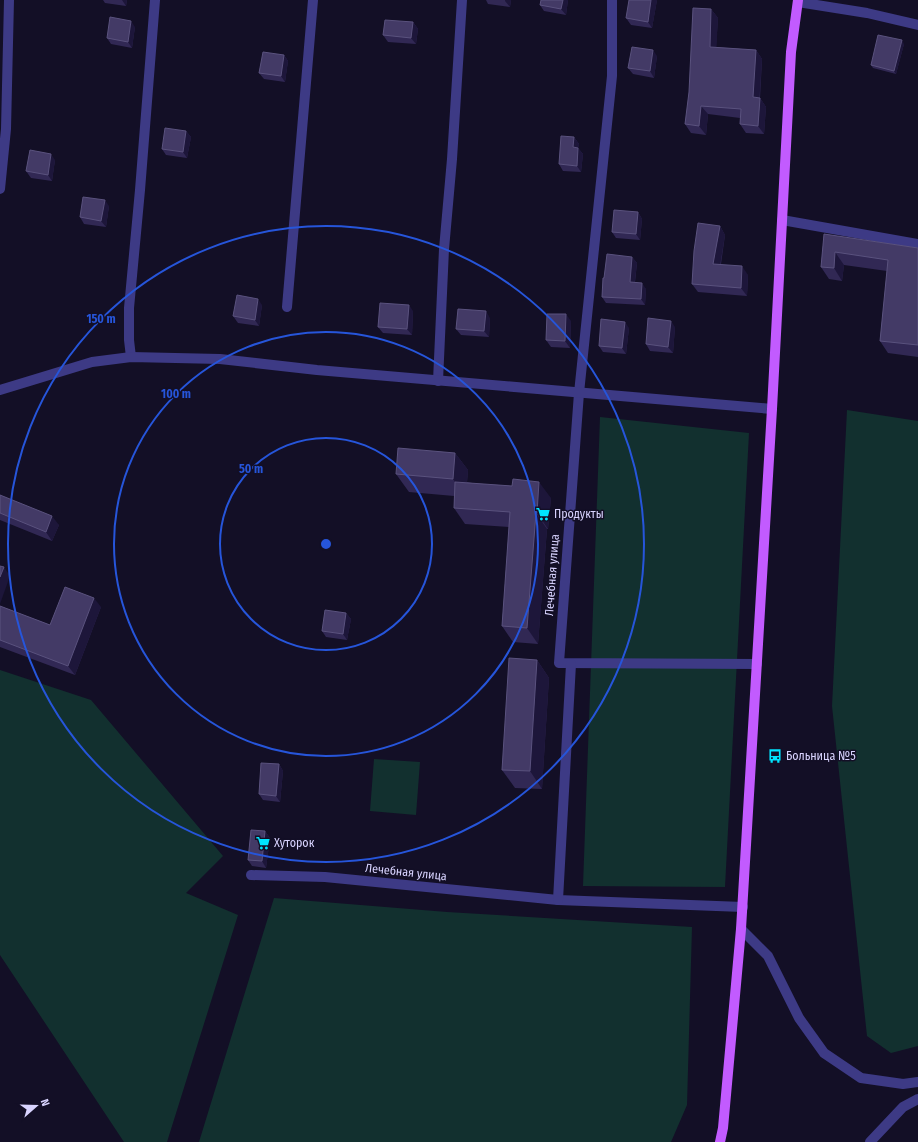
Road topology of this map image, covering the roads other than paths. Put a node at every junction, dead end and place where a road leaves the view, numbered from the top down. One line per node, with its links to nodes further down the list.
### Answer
1 (9, 0): 8 (street)
2 (155, 0): 12 (street)
3 (313, 0): 11 (street)
4 (462, 0): 13 (street)
5 (612, 0): 15 (street, Лечебная улица)
6 (798, 1): 7 (street); 9 (main road)
7 (918, 25)
8 (0, 188)
9 (782, 220): 10 (street); 16 (main road)
10 (918, 244)
11 (287, 307)
12 (131, 357): 13 (street); 14 (street)
13 (438, 381): 15 (street)
14 (0, 390)
15 (579, 393): 16 (street); 17 (street, Лечебная улица)
16 (772, 409): 18 (main road)
17 (572, 664): 18 (street); 20 (street)
18 (757, 664): 21 (main road)
19 (251, 875): 20 (street, Лечебная улица)
20 (558, 900): 21 (street, Лечебная улица)
21 (742, 907): 22 (main road)
22 (741, 929): 23 (street); 25 (main road)
23 (918, 1082)
24 (918, 1099): 26 (street)
25 (720, 1142)
26 (870, 1142)

